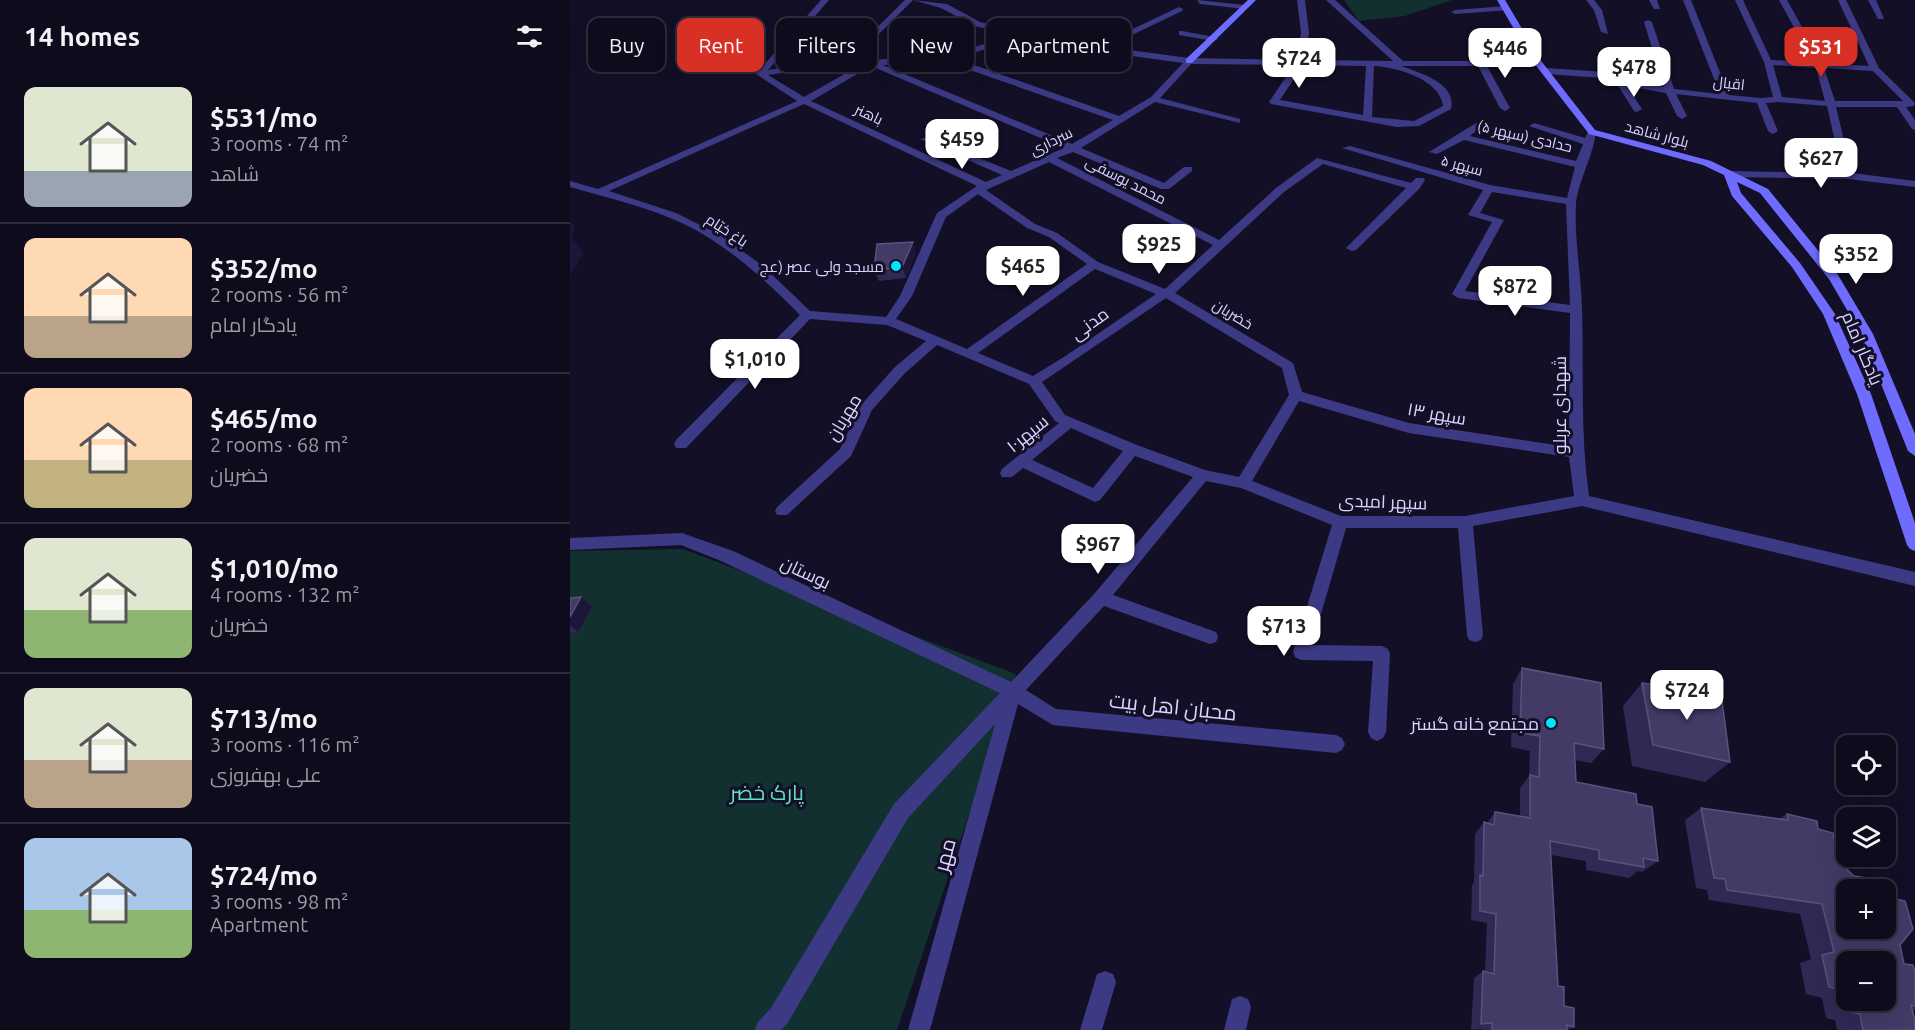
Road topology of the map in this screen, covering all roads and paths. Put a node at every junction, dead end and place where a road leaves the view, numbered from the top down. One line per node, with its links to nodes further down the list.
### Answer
1 (825, 0): 42 (street)
2 (909, 0): 21 (street)
3 (917, 0): 20 (street)
4 (1252, 0): 15 (main road, سرداری)
5 (1301, 0): 28 (street)
6 (1330, 0): 30 (street)
7 (1590, 0): 23 (street)
8 (1687, 0): 45 (street)
9 (1739, 0): 29 (street)
10 (1783, 0): 36 (street)
11 (1842, 0): 38 (street)
12 (1872, 0): 18 (street)
13 (1200, 2): 15 (street)
14 (1504, 4): 17 (street); 32 (main road)
15 (1245, 7): 25 (main road, سرداری)
16 (1179, 9): 22 (street)
17 (1455, 12)
18 (1881, 16)
19 (1647, 22): 44 (street)
20 (986, 26)
21 (877, 32)
22 (1131, 32)
23 (1605, 32)
24 (1182, 33): 25 (street)
25 (1214, 39): 27 (main road, سرداری)
26 (1131, 53): 27 (street)
27 (1189, 61): 28 (street); 46 (street, سرداری)
28 (1301, 61): 33 (street); 56 (street)
29 (1768, 62): 36 (street); 47 (street)
30 (1400, 63): 31 (street); 34 (street)
31 (1481, 63): 32 (street); 52 (street)
32 (1538, 63): 40 (main road)
33 (1370, 64): 34 (street); 56 (street)
34 (1386, 64): 56 (street)
35 (877, 65): 65 (street)
36 (1819, 65): 38 (street); 50 (street)
37 (974, 68): 55 (street)
38 (1875, 69): 51 (street, اقبال)
39 (776, 71): 42 (street)
40 (1546, 71): 43 (street, اقبال); 63 (main road)
41 (855, 72): 48 (street)
42 (760, 74): 48 (street, باهنر)
43 (1620, 82): 44 (street, اقبال); 53 (street)
44 (1670, 92): 45 (street, اقبال); 54 (street)
45 (1726, 98): 49 (street, اقبال)
46 (1154, 99): 55 (street, سرداری); 57 (street)
47 (1778, 99): 49 (street, اقبال); 50 (street, اقبال)
48 (804, 100): 78 (street, باهنر); 80 (street)
49 (1761, 101): 61 (street)
50 (1831, 104): 51 (street, اقبال); 74 (street)
51 (1900, 105): 60 (street)
52 (1505, 108)
53 (1638, 109)
54 (1682, 116)
55 (1119, 119): 65 (street, سرداری)
56 (1367, 120)
57 (1237, 121)
58 (1481, 123): 62 (street)
59 (1534, 126): 63 (street)
60 (1915, 127)
61 (1773, 131)
62 (1463, 137): 67 (street); 69 (street, حدادی (سپهر ۵))
63 (1591, 137): 69 (street, شهدای عربلو); 72 (main road, بلوار شاهد)
64 (925, 139): 73 (street)
65 (1075, 147): 68 (street, سرداری); 70 (street)
66 (1347, 148): 71 (street, سپهر ۵)
67 (1434, 152)
68 (1051, 159): 73 (street, سرداری); 82 (street, محمد یوسفی)
69 (1580, 165): 81 (street, شهدای عربلو)
70 (1188, 169)
71 (1428, 171): 77 (street); 79 (street, سپهر ۵)
72 (1729, 174): 74 (street); 95 (main road, یادگار امام); 107 (main road, یادگار امام)
73 (1011, 175): 78 (street, سرداری)
74 (1848, 176): 76 (street)
75 (570, 184): 80 (street, باغ خیّام)
76 (1915, 184)
77 (1415, 187): 82 (street, مدنی); 83 (street)
78 (982, 188): 84 (street, خضریان); 88 (street, سرداری)
79 (1490, 188): 81 (street, سپهر ۵); 86 (street)
80 (599, 192): 87 (street, باغ خیّام)
81 (1571, 202): 86 (street, شهدای عربلو)
82 (1219, 243): 85 (street, مدنی)
83 (1352, 248)
84 (1094, 264): 85 (street, خضریان); 90 (street)
85 (1167, 294): 91 (street, مدنی); 92 (street, خضریان)
86 (1576, 310): 97 (street, شهدای عربلو)
87 (807, 315): 88 (street); 94 (street)
88 (889, 321): 89 (street)
89 (935, 340): 90 (street); 103 (street, مهربان)
90 (970, 353): 91 (street)
91 (1034, 381): 93 (street, سپهر امیدی)
92 (1296, 395): 97 (street, سپهر ۱۳); 101 (street)
93 (1070, 422): 96 (street, سپهر امیدی); 98 (street, سپهر۱۰)
94 (681, 444)
95 (1914, 445)
96 (1132, 449): 98 (street); 100 (street, سپهر امیدی)
97 (1576, 453): 102 (street, شهدای عربلو)
98 (1021, 461): 99 (street, سپهر۱۰)
99 (1007, 473)
100 (1203, 476): 101 (street, سپهر امیدی); 109 (street)
101 (1243, 483): 104 (street, سپهر امیدی)
102 (1582, 500): 105 (street, سپهر امیدی); 108 (street, سپهر امیدی)
103 (782, 511)
104 (1340, 522): 105 (street, سپهر امیدی); 113 (street)
105 (1464, 522): 110 (street)
106 (570, 544): 112 (street, بوستان)
107 (1915, 545)
108 (1915, 579)
109 (1101, 598): 111 (street); 112 (street)
110 (1475, 635)
111 (1210, 637)
112 (1013, 691): 114 (street, محبان اهل بیت); 117 (street); 118 (street, مهر)
113 (1377, 732)
114 (1336, 744)
115 (1105, 982): 119 (street)
116 (1240, 1007): 120 (street)
117 (766, 1030)
118 (919, 1030)
119 (1091, 1030)
120 (1235, 1030)

